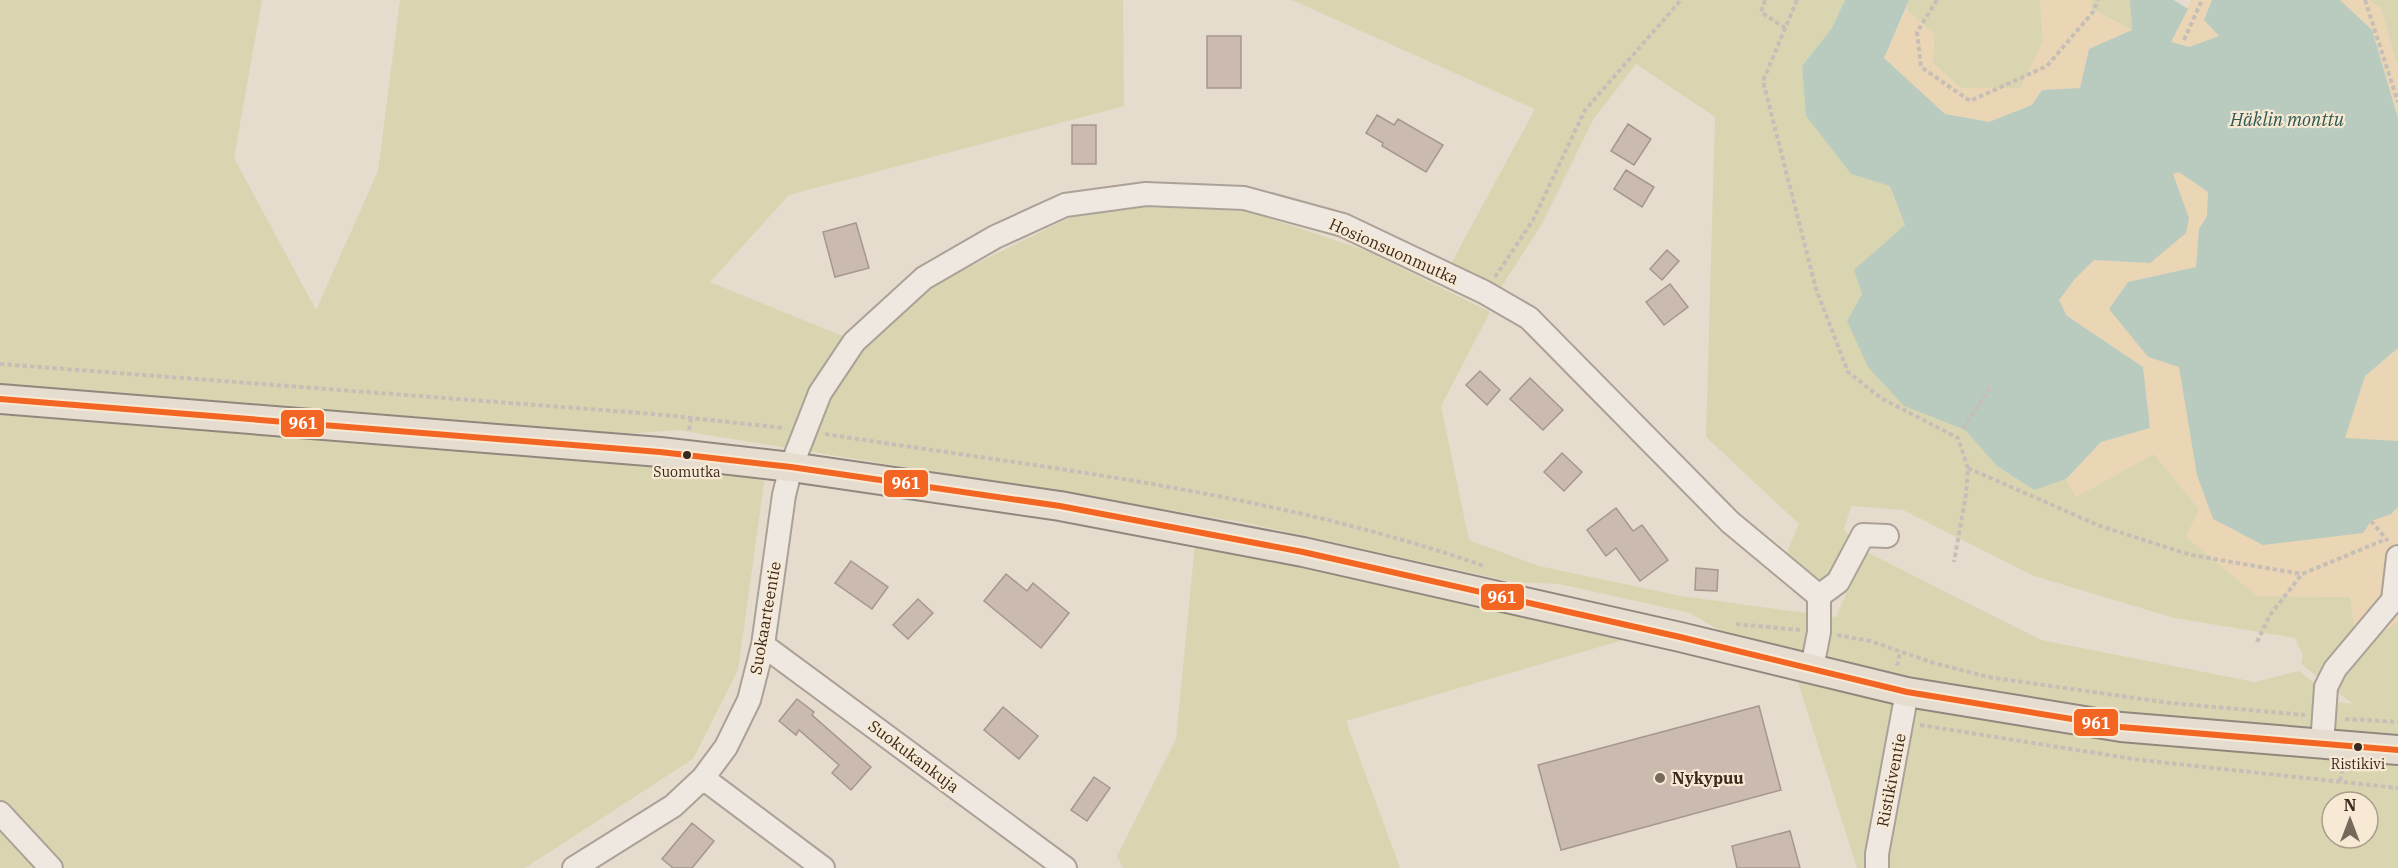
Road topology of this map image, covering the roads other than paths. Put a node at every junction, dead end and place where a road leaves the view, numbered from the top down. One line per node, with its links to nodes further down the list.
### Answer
1 (0, 399): 2 (main road)
2 (791, 467): 5 (street, Hosionsuonmutka); 6 (street, Suokaarteentie); 7 (main road)
3 (1887, 536): 5 (street)
4 (2392, 544): 9 (street)
5 (1819, 596): 7 (street)
6 (763, 645): 11 (street, Suokaarteentie); 16 (street, Suokukankuja)
7 (1812, 668): 8 (main road)
8 (1907, 692): 9 (main road); 17 (street, Ristikiventie)
9 (2322, 745): 10 (main road)
10 (2398, 750)
11 (703, 778): 14 (street, Suokaarteentie); 15 (street)
12 (0, 813): 13 (street)
13 (51, 868)
14 (574, 868)
15 (823, 868)
16 (1065, 868)
17 (1877, 868)

